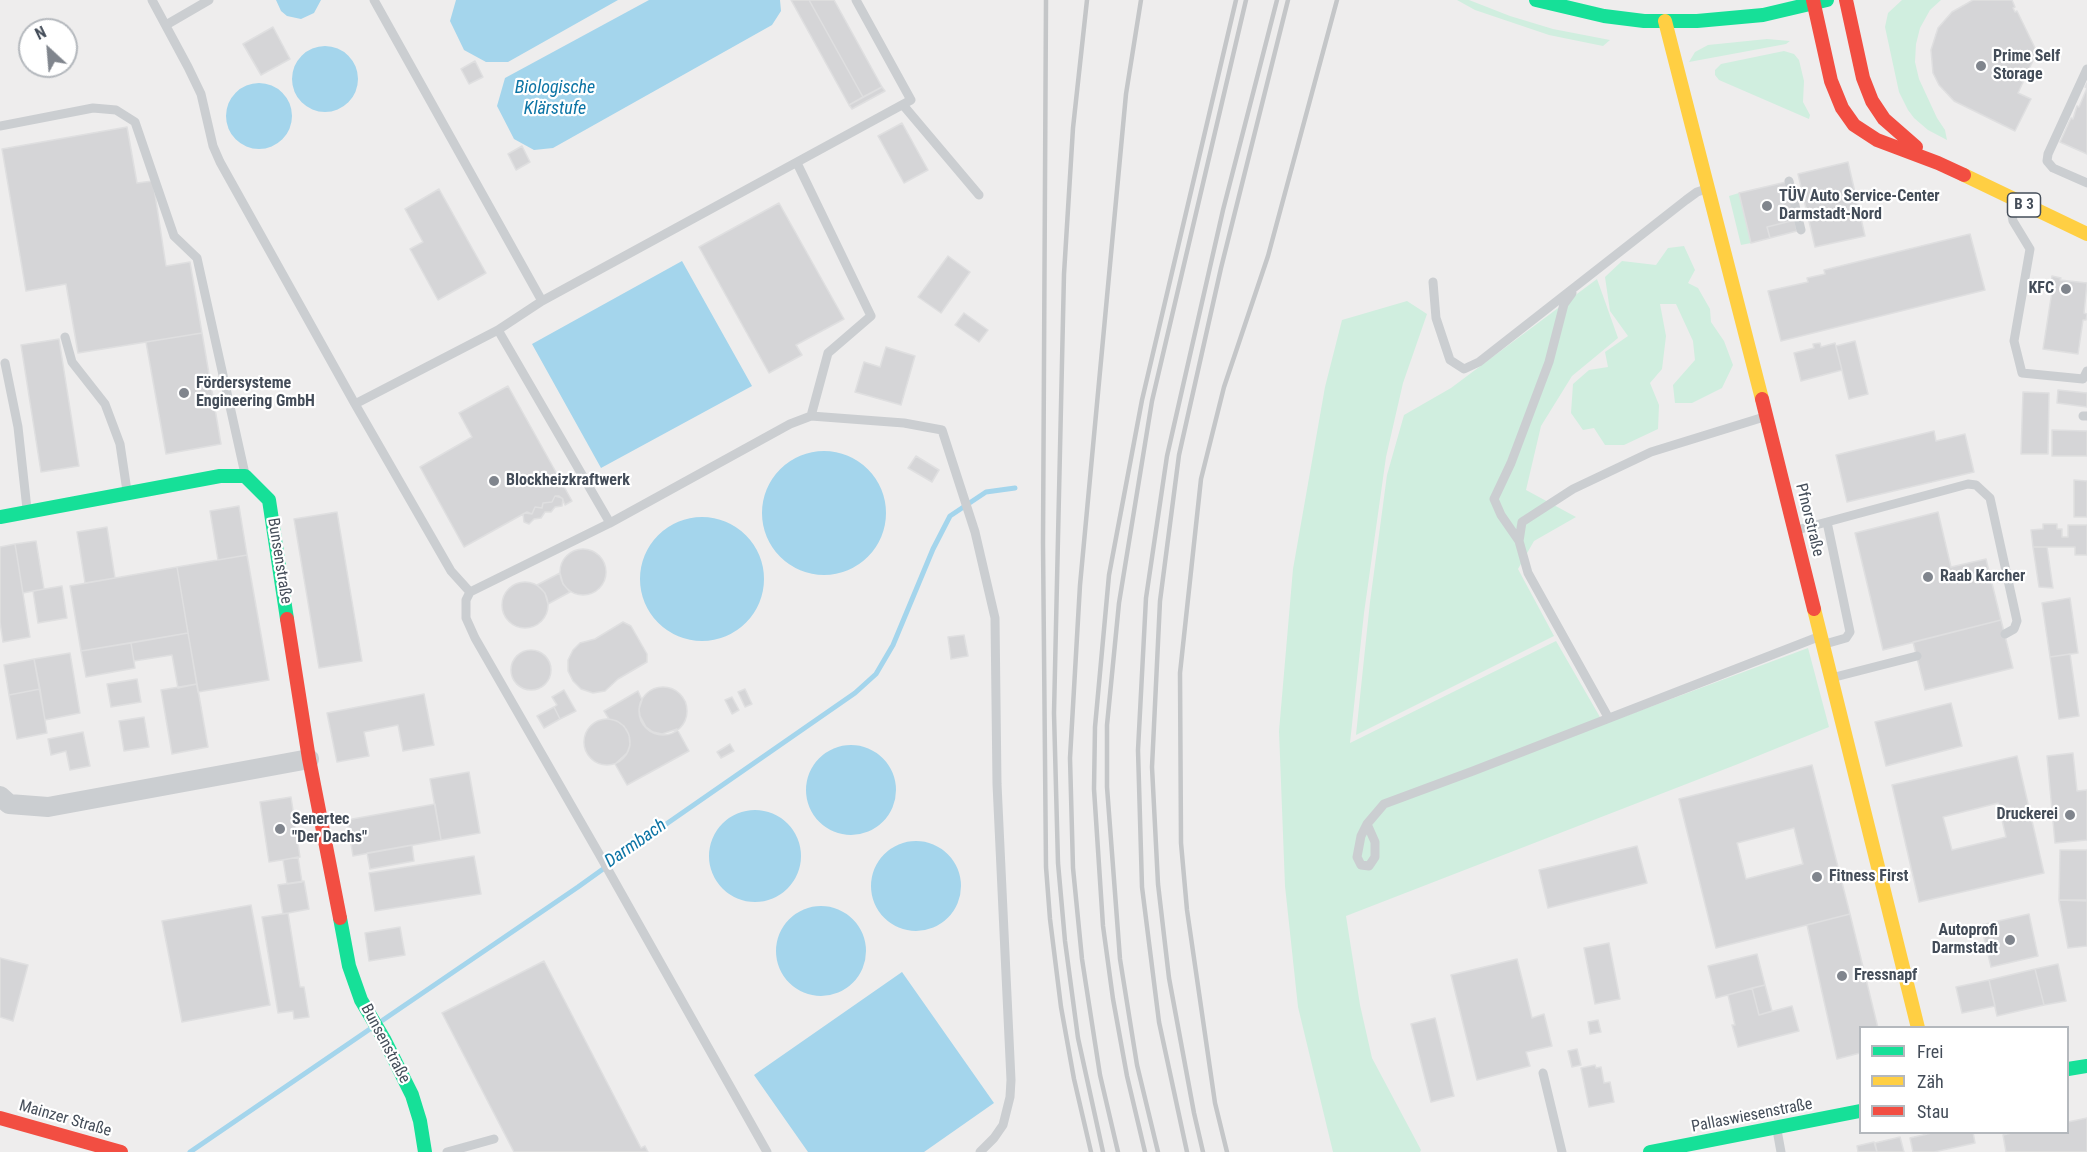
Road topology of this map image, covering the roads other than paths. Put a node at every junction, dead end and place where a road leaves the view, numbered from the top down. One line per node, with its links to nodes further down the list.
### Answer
1 (152, 0): 11 (lane)
2 (209, 0): 11 (lane)
3 (374, 0): 29 (lane)
4 (856, 0): 16 (lane)
5 (1536, 0): 10 (street)
6 (1846, 0): 18 (street, B 3)
7 (1818, 1): 9 (street); 14 (street)
8 (1662, 5): 10 (street, Pfnorstraße)
9 (1738, 18): 10 (street); 12 (street)
10 (1665, 21): 20 (street, Pfnorstraße)
11 (166, 25): 34 (lane)
12 (1780, 26)
13 (1808, 35): 14 (street, B 3)
14 (1827, 65): 18 (street, B 3)
15 (2087, 69): 22 (lane)
16 (903, 105): 19 (lane); 23 (lane)
17 (0, 126): 37 (lane)
18 (1938, 163): 24 (street, B 3)
19 (797, 164): 29 (lane); 36 (lane)
20 (1708, 179): 27 (lane); 35 (street, Pfnorstraße)
21 (1789, 181): 26 (lane)
22 (2087, 183)
23 (979, 195)
24 (2015, 201): 25 (street, B 3); 33 (lane)
25 (2085, 229)
26 (1801, 230)
27 (1582, 280): 28 (lane); 44 (lane)
28 (1433, 282)
29 (542, 301): 30 (lane)
30 (498, 330): 34 (lane); 42 (lane)
31 (65, 337): 38 (lane)
32 (5, 363): 39 (lane)
33 (2087, 371)
34 (355, 404): 45 (lane)
35 (1766, 416): 43 (street, Pfnorstraße); 44 (lane)
36 (811, 417): 42 (lane); 67 (lane)
37 (245, 476): 38 (street); 51 (street, Bunsenstraße)
38 (127, 493): 39 (street)
39 (27, 512): 40 (street)
40 (0, 517)
41 (1827, 522): 43 (lane); 46 (lane); 47 (lane)
42 (610, 523): 45 (lane)
43 (1795, 530): 47 (street, Pfnorstraße)
44 (1518, 542): 50 (lane)
45 (470, 592): 66 (lane)
46 (2005, 634)
47 (1822, 640): 49 (street, Pfnorstraße); 50 (lane)
48 (1917, 656): 49 (lane)
49 (1831, 678): 54 (street, Pfnorstraße)
50 (1608, 717): 53 (lane)
51 (309, 759): 52 (street); 64 (street, Bunsenstraße)
52 (0, 796)
53 (1367, 824)
54 (1918, 1026)
55 (2087, 1066): 56 (street)
56 (2069, 1069)
57 (1543, 1073): 68 (lane)
58 (1859, 1111): 60 (street, Pallaswiesenstraße)
59 (0, 1118): 63 (street, Mainzer Straße)
60 (1776, 1128): 62 (street, Pallaswiesenstraße); 70 (lane)
61 (494, 1139): 65 (lane)
62 (1703, 1147): 69 (street, Pallaswiesenstraße)
63 (121, 1152)
64 (424, 1152)
65 (447, 1152)
66 (767, 1152)
67 (980, 1152)
68 (1562, 1152)
69 (1650, 1152)
70 (1781, 1152)

